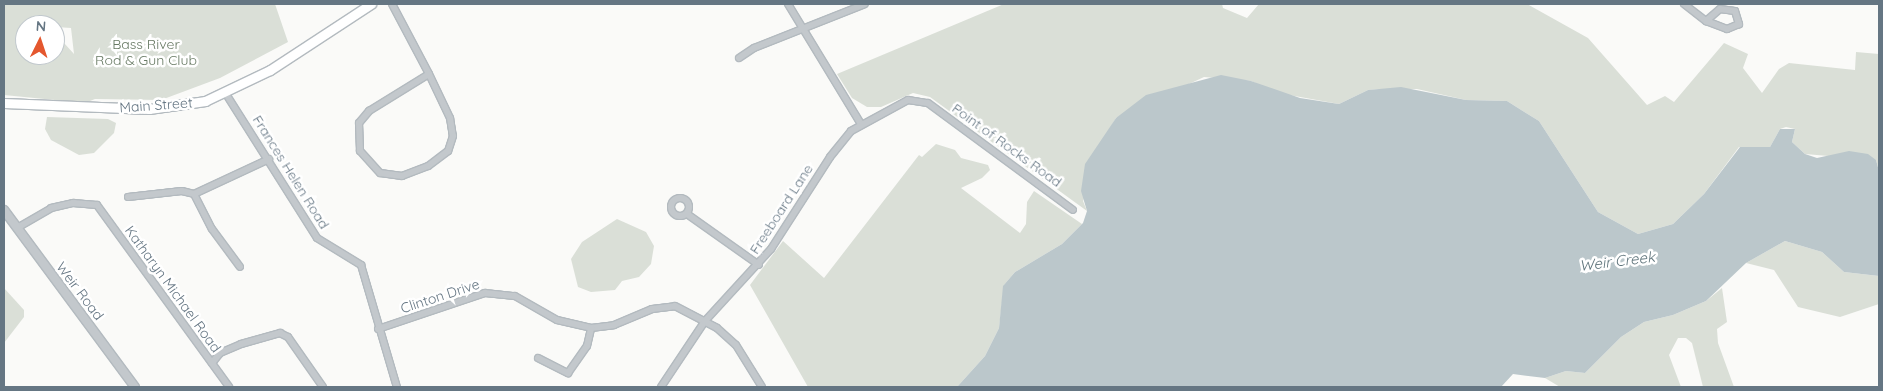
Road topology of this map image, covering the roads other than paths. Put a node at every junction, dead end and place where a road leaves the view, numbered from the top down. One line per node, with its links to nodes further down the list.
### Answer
1 (371, 4): 10 (main road, Main Street)
2 (392, 4): 9 (street)
3 (788, 4): 7 (street)
4 (865, 4): 7 (street)
5 (1684, 4): 6 (street)
6 (1706, 21): 6 (street)
7 (802, 29): 8 (street); 13 (street)
8 (739, 58)
9 (429, 74): 9 (street)
10 (226, 94): 12 (main road, Main Street); 14 (street, Frances Helen Road)
11 (925, 102): 13 (street, Freeboard Lane); 18 (street, Point of Rocks Road)
12 (4, 103)
13 (861, 124): 21 (street, Freeboard Lane)
14 (269, 158): 15 (street); 25 (street, Frances Helen Road)
15 (194, 194): 16 (street); 22 (street)
16 (128, 197)
17 (4, 210): 20 (street, Weir Road)
18 (1074, 210)
19 (687, 214): 21 (street)
20 (17, 228): 27 (street, Katharyn Michael Road); 28 (street, Weir Road)
21 (759, 265): 23 (street, Freeboard Lane)
22 (240, 267)
23 (705, 321): 24 (street, Clinton Drive); 32 (street, Freeboard Lane); 33 (street, Clinton Drive)
24 (591, 328): 25 (street, Clinton Drive); 26 (street)
25 (378, 329): 31 (street, Frances Helen Road)
26 (538, 358)
27 (212, 363): 29 (street, Katharyn Michael Road); 30 (street)
28 (135, 387)
29 (230, 387)
30 (323, 387)
31 (397, 387)
32 (661, 387)
33 (762, 387)

